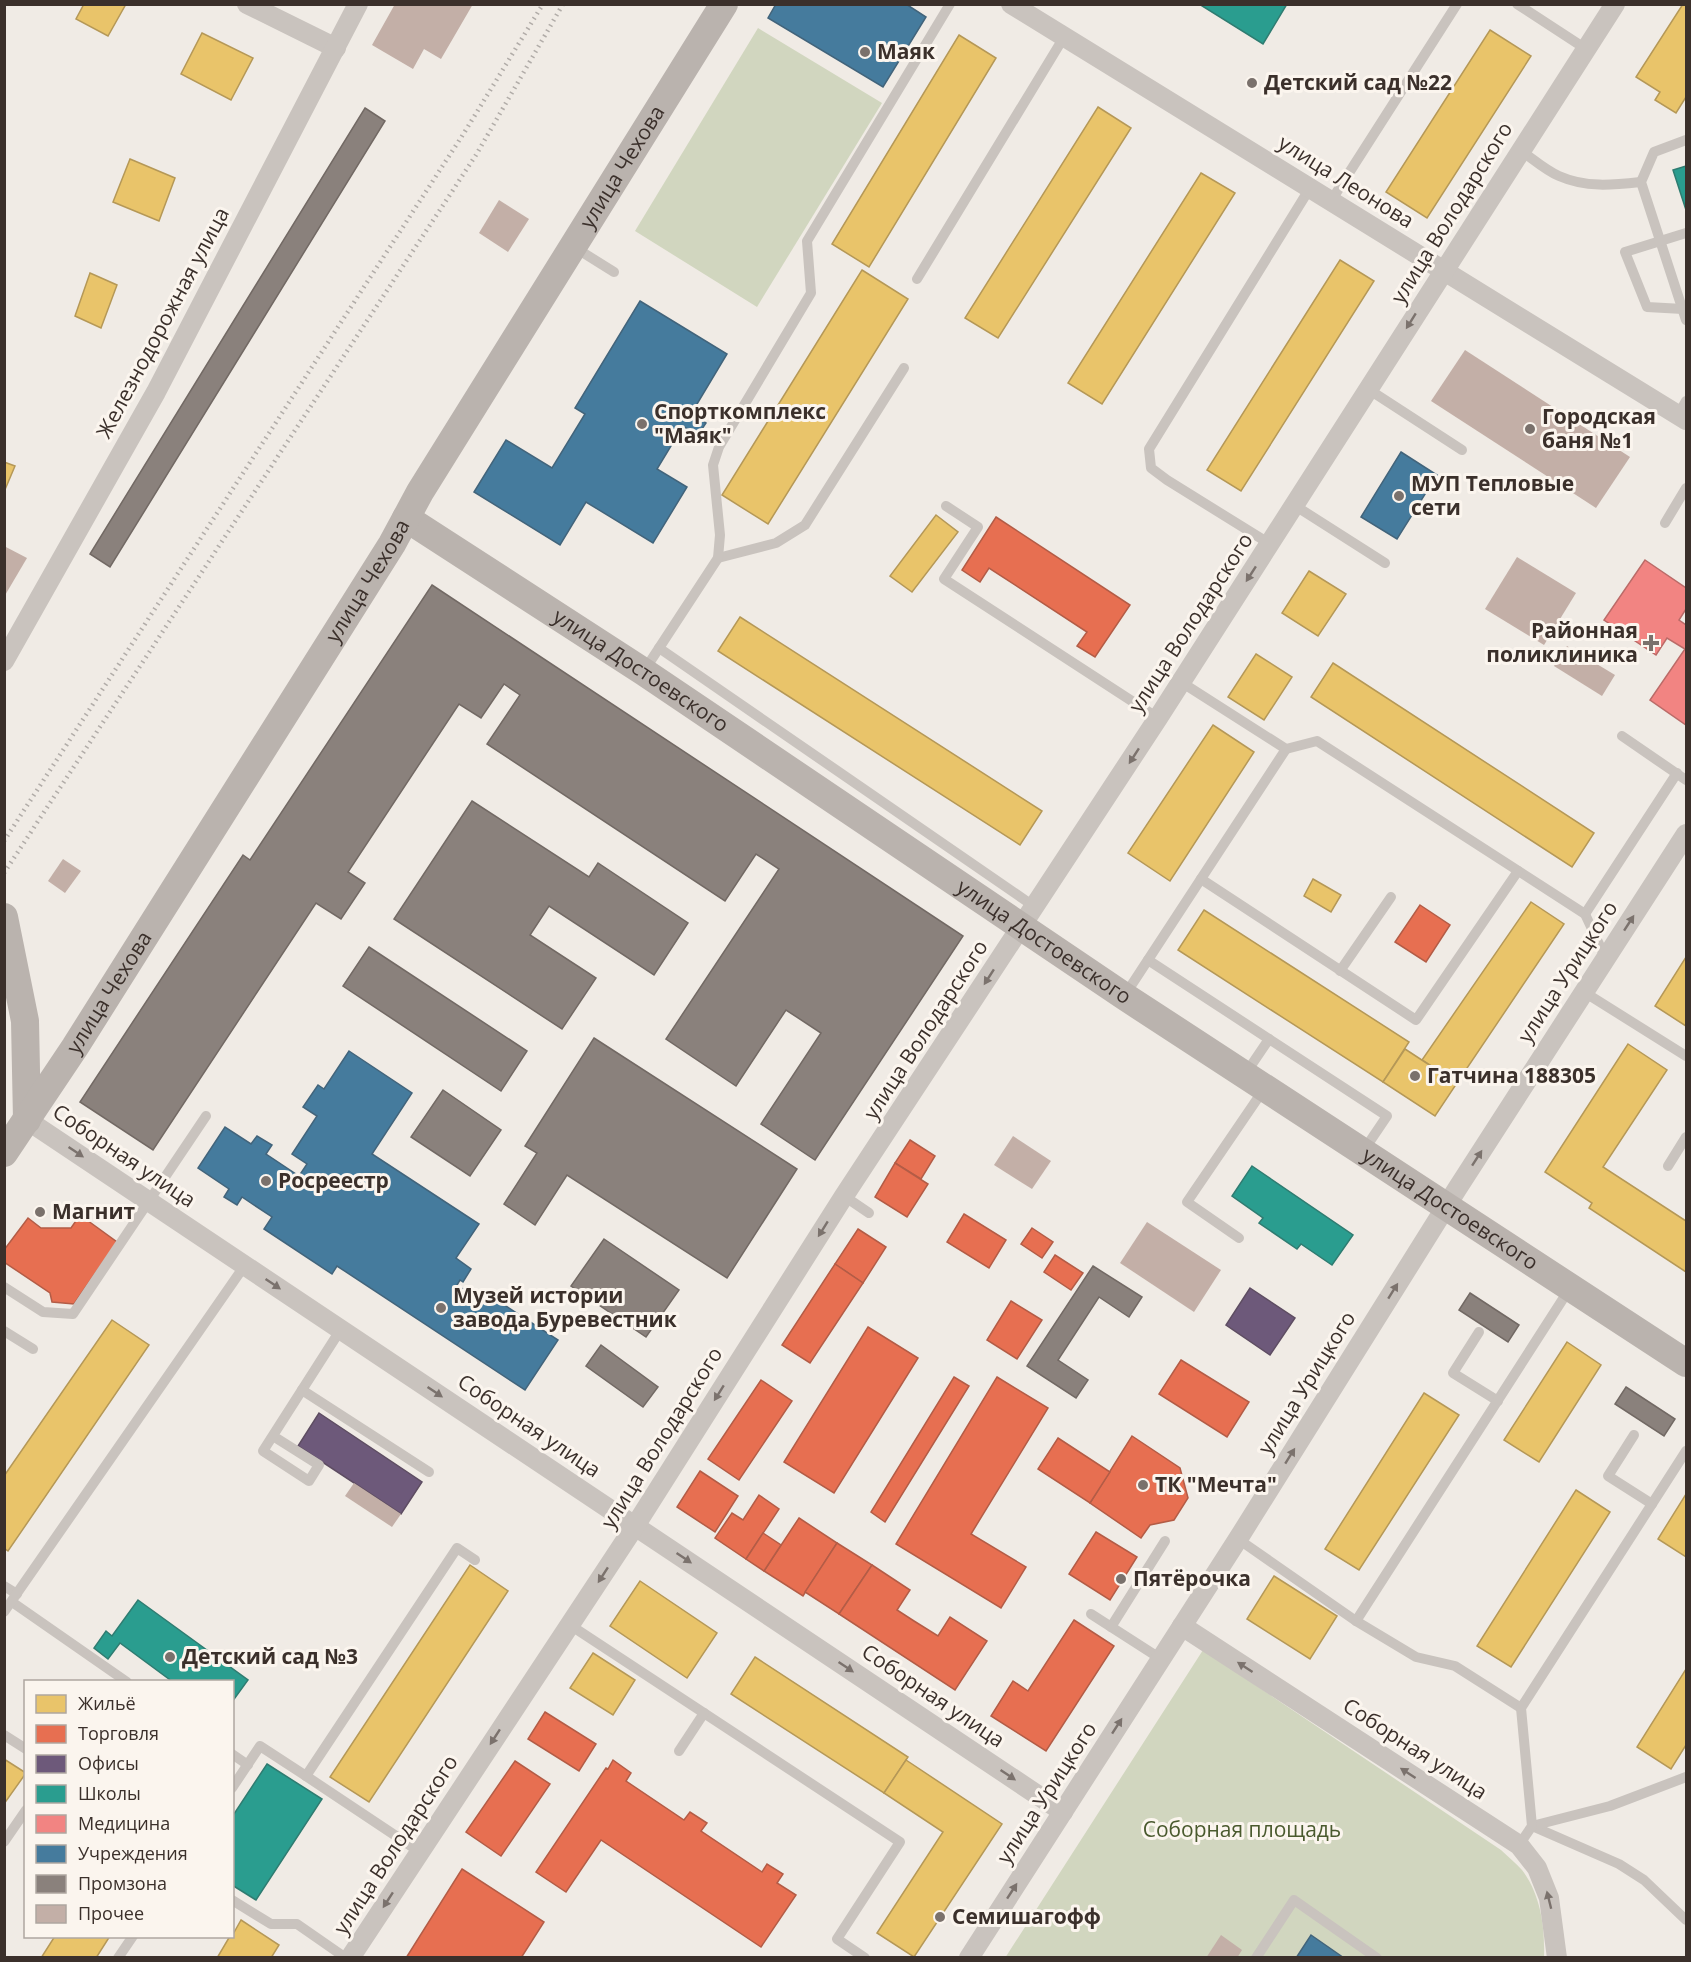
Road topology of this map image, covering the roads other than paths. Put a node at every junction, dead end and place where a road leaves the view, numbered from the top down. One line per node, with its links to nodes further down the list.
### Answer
1 (247, 4): 10 (street)
2 (358, 4): 10 (street, Железнодорожная улица)
3 (724, 4): 19 (street, улица Чехова)
4 (950, 4): 34 (lane)
5 (1011, 4): 9 (street, улица Леонова)
6 (1457, 4): 16 (lane)
7 (1517, 4): 11 (lane)
8 (1615, 4): 11 (street, улица Володарского)
9 (1064, 37): 15 (street, улица Леонова); 22 (lane)
10 (336, 48): 37 (street, Железнодорожная улица)
11 (1586, 49): 13 (street, улица Володарского)
12 (1686, 141): 14 (lane)
13 (1520, 150): 14 (lane); 20 (street, улица Володарского)
14 (1641, 182): 18 (lane)
15 (1311, 188): 16 (street, улица Леонова); 33 (lane)
16 (1331, 201): 20 (street, улица Леонова)
17 (1686, 233): 18 (lane)
18 (1661, 241): 23 (lane); 23 (lane)
19 (574, 247): 21 (lane); 31 (street, улица Чехова)
20 (1443, 271): 25 (street, улица Володарского, one-way to 25); 26 (street, улица Леонова)
21 (614, 272)
22 (917, 279)
23 (1685, 315)
24 (904, 368): 34 (lane)
25 (1368, 389): 27 (lane); 29 (street, улица Володарского)
26 (1684, 412)
27 (1462, 450)
28 (1686, 488): 32 (lane)
29 (1294, 505): 33 (street, улица Володарского); 35 (lane)
30 (946, 507): 40 (lane)
31 (406, 518): 38 (street, улица Достоевского); 59 (street, улица Чехова)
32 (1665, 523)
33 (1270, 544): 39 (street, улица Володарского, one-way to 39)
34 (718, 558): 36 (lane)
35 (1385, 563)
36 (659, 648): 38 (lane); 51 (lane)
37 (4, 661)
38 (644, 672): 51 (street, улица Достоевского)
39 (1181, 682): 40 (street, улица Володарского); 42 (lane)
40 (1158, 718): 51 (street, улица Володарского, one-way to 51)
41 (1622, 736): 43 (lane)
42 (1286, 749): 46 (lane); 47 (lane)
43 (1677, 773): 44 (lane); 49 (lane)
44 (1686, 780)
45 (1686, 834): 52 (street, улица Урицкого, one-way to 45)
46 (1518, 871): 49 (lane); 54 (lane)
47 (1201, 879): 53 (lane); 54 (lane)
48 (1391, 897): 54 (lane)
49 (1585, 914): 52 (lane)
50 (4, 917): 57 (street)
51 (1028, 918): 56 (street, улица Достоевского); 68 (street, улица Володарского, one-way to 68)
52 (1606, 959): 55 (street, улица Урицкого)
53 (1148, 960): 56 (lane); 58 (lane)
54 (1341, 971)
55 (1584, 992): 60 (lane); 70 (street, улица Урицкого, one-way to 55)
56 (1124, 996): 61 (street, улица Достоевского)
57 (25, 1021): 59 (street); 63 (street)
58 (1269, 1039): 61 (lane); 66 (lane)
59 (75, 1047): 63 (street, улица Чехова)
60 (1686, 1056)
61 (1254, 1082): 66 (street, улица Достоевского); 72 (lane)
62 (206, 1116): 69 (lane)
63 (27, 1120): 65 (street, улица Чехова); 69 (street, Соборная улица, one-way to 69)
64 (1686, 1137): 67 (lane)
65 (4, 1153)
66 (1362, 1153): 70 (street, улица Достоевского)
67 (1668, 1166)
68 (844, 1196): 71 (lane); 88 (street, улица Володарского, one-way to 88)
69 (150, 1202): 73 (street, Соборная улица); 74 (lane)
70 (1446, 1207): 75 (street, улица Достоевского); 89 (street, улица Урицкого, one-way to 70)
71 (869, 1213)
72 (1239, 1238)
73 (245, 1265): 76 (street, Соборная улица, one-way to 76); 93 (lane)
74 (4, 1287)
75 (1571, 1288): 80 (street, улица Достоевского); 82 (lane)
76 (341, 1329): 81 (lane); 88 (street, Соборная улица, one-way to 88)
77 (4, 1331): 79 (lane)
78 (1479, 1332): 82 (lane)
79 (33, 1350)
80 (1686, 1363)
81 (302, 1390): 84 (lane); 86 (lane)
82 (1498, 1401): 96 (lane)
83 (1634, 1435): 87 (lane)
84 (273, 1436): 84 (lane)
85 (1686, 1451): 87 (lane)
86 (429, 1472)
87 (1652, 1504): 102 (lane)
88 (635, 1526): 97 (street, улица Володарского, one-way to 97); 112 (street, Соборная улица, one-way to 112)
89 (1238, 1539): 96 (lane); 98 (street, улица Урицкого)
90 (1165, 1541): 99 (lane)
91 (475, 1560): 109 (lane)
92 (4, 1586): 93 (lane)
93 (14, 1598): 94 (lane); 101 (lane)
94 (4, 1612)
95 (1091, 1614): 99 (lane)
96 (1356, 1621): 102 (lane)
97 (570, 1625): 103 (lane); 117 (street, улица Володарского, one-way to 117)
98 (1182, 1626): 100 (street, улица Урицкого); 116 (street, Соборная улица, one-way to 98)
99 (1111, 1627): 100 (lane)
100 (1161, 1659): 112 (street, улица Урицкого, one-way to 100)
101 (124, 1680)
102 (1521, 1708): 114 (lane)
103 (704, 1713): 106 (lane); 123 (lane)
104 (4, 1735): 105 (lane)
105 (24, 1748)
106 (679, 1751)
107 (234, 1755): 108 (lane)
108 (248, 1765): 109 (lane); 111 (lane)
109 (306, 1776): 117 (lane)
110 (1686, 1777): 114 (lane)
111 (234, 1785)
112 (1063, 1812): 124 (street, улица Урицкого, one-way to 112)
113 (24, 1813): 115 (lane)
114 (1532, 1826): 116 (lane); 119 (lane)
115 (4, 1842)
116 (1519, 1845): 127 (street, Соборная улица, one-way to 116)
117 (420, 1852): 122 (street, улица Володарского, one-way to 122)
118 (234, 1901): 122 (lane)
119 (1686, 1920)
120 (132, 1938): 121 (lane)
121 (118, 1958)
122 (348, 1958)
123 (865, 1958)
124 (969, 1958)
125 (1256, 1958): 126 (lane)
126 (1377, 1958)
127 (1557, 1958)

